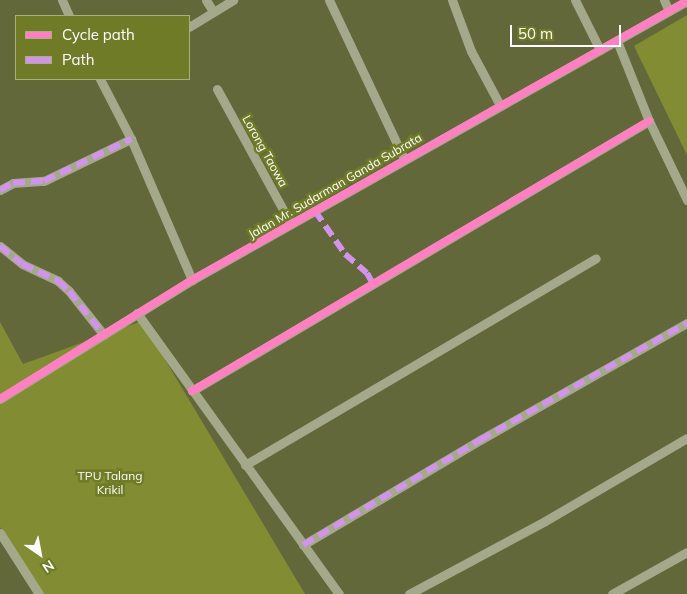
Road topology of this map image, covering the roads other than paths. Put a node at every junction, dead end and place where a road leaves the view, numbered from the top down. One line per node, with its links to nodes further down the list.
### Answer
1 (62, 0): 11 (street)
2 (206, 0): 9 (street)
3 (233, 0): 9 (street)
4 (329, 0): 20 (street)
5 (452, 0): 17 (street)
6 (575, 0): 14 (street)
7 (664, 0): 10 (street)
8 (687, 1): 10 (street, Jalan Mr. Sudarman Ganda Subrata)
9 (212, 11): 12 (street)
10 (669, 11): 13 (street, Jalan Mr. Sudarman Ganda Subrata)
11 (69, 15)
12 (190, 26)
13 (618, 41): 14 (street, Jalan Mr. Sudarman Ganda Subrata); 18 (street)
14 (600, 50): 17 (street, Jalan Mr. Sudarman Ganda Subrata)
15 (101, 82): 19 (street)
16 (217, 89): 23 (street, Lorong Taowa)
17 (500, 105): 20 (street, Jalan Mr. Sudarman Ganda Subrata)
18 (649, 121): 22 (street); 30 (street)
19 (131, 140): 21 (street); 26 (street)
20 (404, 159): 23 (street, Jalan Mr. Sudarman Ganda Subrata)
21 (0, 190)
22 (687, 200)
23 (291, 224): 26 (street, Jalan Mr. Sudarman Ganda Subrata)
24 (0, 246): 29 (street)
25 (596, 258): 33 (street)
26 (192, 280): 27 (street, Jalan Mr. Sudarman Ganda Subrata)
27 (137, 313): 29 (street, Jalan Mr. Sudarman Ganda Subrata); 30 (street)
28 (687, 323): 35 (street)
29 (104, 335): 31 (street, Jalan Mr. Sudarman Ganda Subrata)
30 (192, 391): 33 (street)
31 (0, 398)
32 (687, 438): 39 (street)
33 (244, 465): 35 (street)
34 (0, 533): 37 (street)
35 (303, 545): 38 (street)
36 (687, 552): 40 (street)
37 (39, 594)
38 (339, 594)
39 (409, 594)
40 (612, 594)

